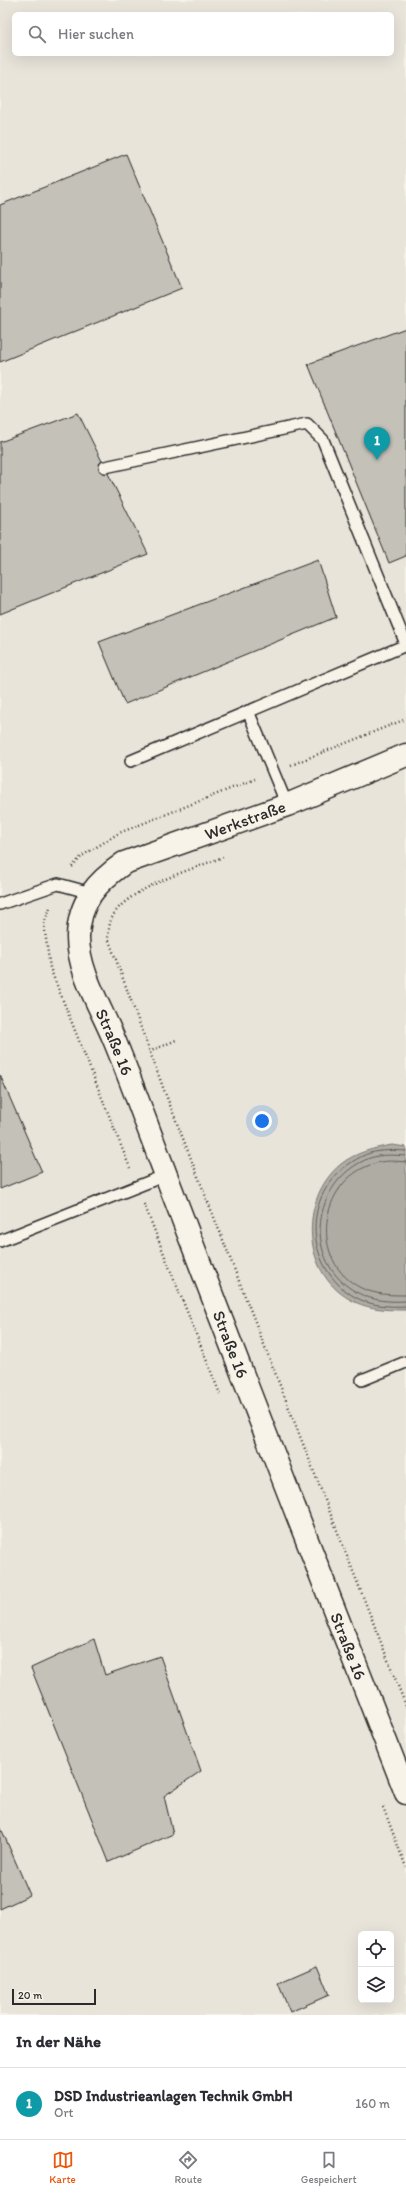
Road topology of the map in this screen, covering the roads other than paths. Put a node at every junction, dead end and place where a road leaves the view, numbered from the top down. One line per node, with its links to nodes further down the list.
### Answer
1 (105, 467): 2 (lane)
2 (406, 644): 3 (lane)
3 (248, 711): 5 (lane); 6 (lane)
4 (406, 755): 6 (street, Werkstraße)
5 (131, 761)
6 (287, 805): 7 (street, Werkstraße)
7 (91, 893): 8 (lane); 9 (street, Straße 16)
8 (0, 904)
9 (166, 1175): 10 (lane); 13 (street, Straße 16)
10 (0, 1241)
11 (406, 1362): 12 (lane)
12 (362, 1380)
13 (406, 1793)

